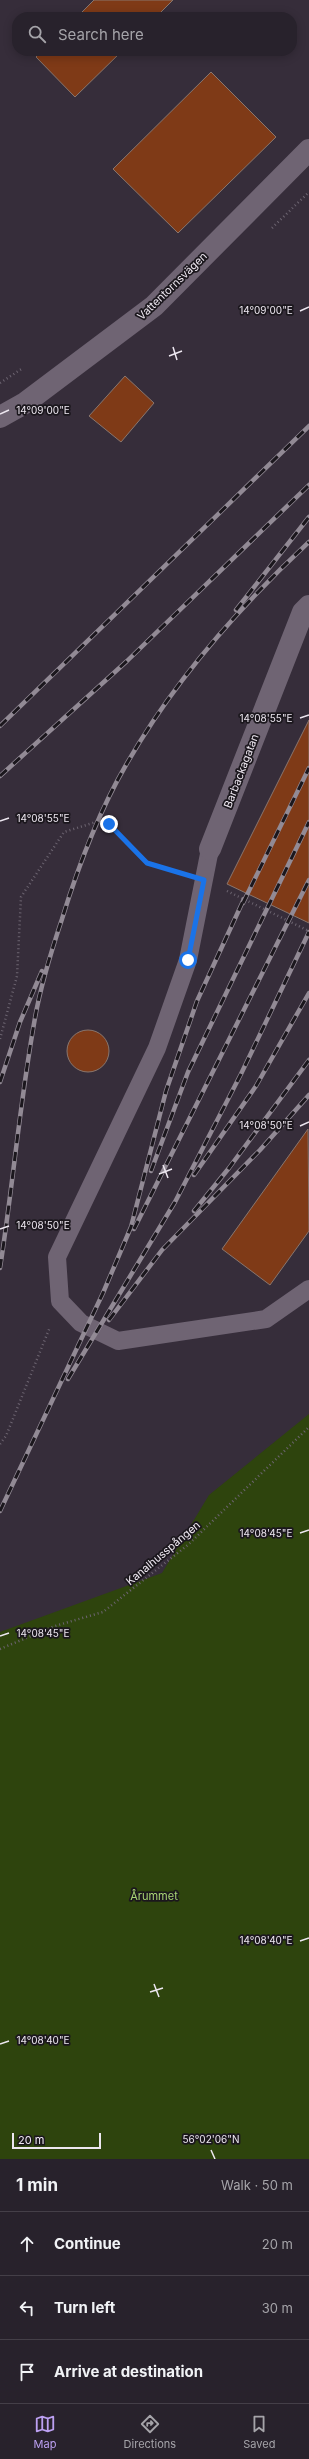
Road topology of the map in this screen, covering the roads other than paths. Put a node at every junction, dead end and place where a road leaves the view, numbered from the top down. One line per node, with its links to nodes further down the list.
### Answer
1 (309, 150): 2 (street, Vattentornsvägen)
2 (0, 417)
3 (309, 606): 4 (street, Barbackagatan)
4 (210, 849): 5 (lane)
5 (309, 1289)

